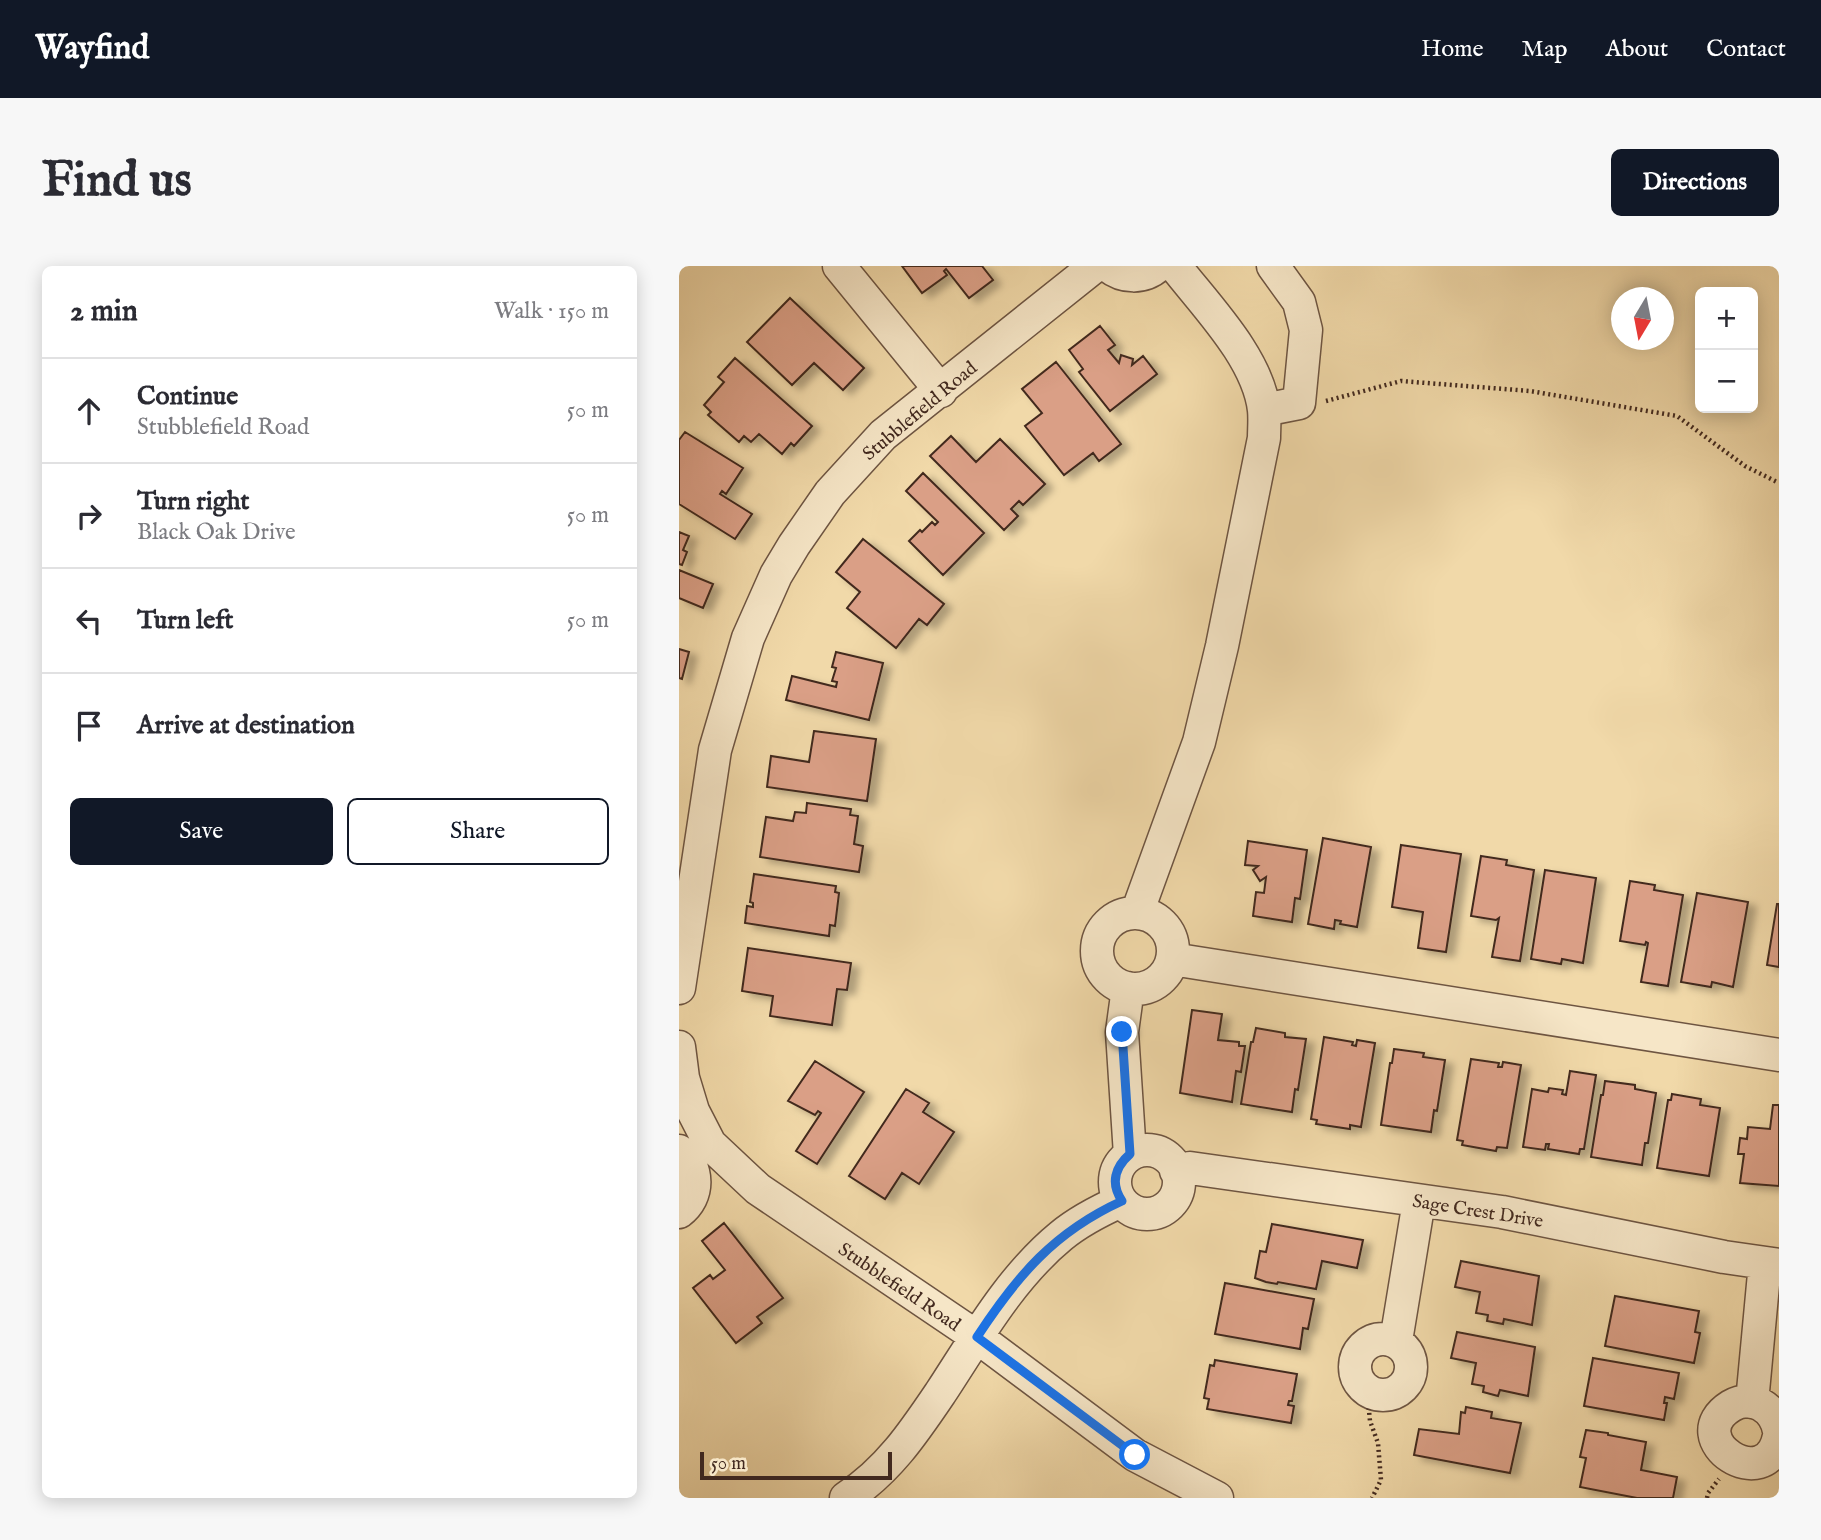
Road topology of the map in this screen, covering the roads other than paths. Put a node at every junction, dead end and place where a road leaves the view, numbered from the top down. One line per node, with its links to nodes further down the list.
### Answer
1 (839, 266): 7 (street)
2 (1095, 266): 7 (street, Stubblefield Road)
3 (1108, 266): 4 (street)
4 (1158, 266)
5 (1175, 266): 8 (street)
6 (1273, 266): 8 (street)
7 (941, 391): 11 (street, Stubblefield Road)
8 (1264, 410): 9 (street)
9 (1137, 913): 10 (street); 12 (street)
10 (1173, 958): 12 (street); 14 (street)
11 (679, 988)
12 (1128, 988): 16 (street)
13 (679, 1047): 15 (street, Stubblefield Road)
14 (1779, 1055)
15 (693, 1153): 20 (street); 22 (street, Stubblefield Road)
16 (1130, 1154): 17 (street); 18 (street)
17 (1176, 1171): 18 (street); 19 (street, Sage Crest Drive)
18 (1122, 1201): 22 (street)
19 (1419, 1201): 21 (street, Sage Crest Drive); 23 (street)
20 (679, 1212)
21 (1772, 1264): 24 (street)
22 (977, 1337): 27 (street); 28 (street, Stubblefield Road)
23 (1367, 1391)
24 (1752, 1402): 25 (street); 26 (street)
25 (1779, 1430)
26 (1779, 1436)
27 (846, 1498)
28 (1217, 1498)

